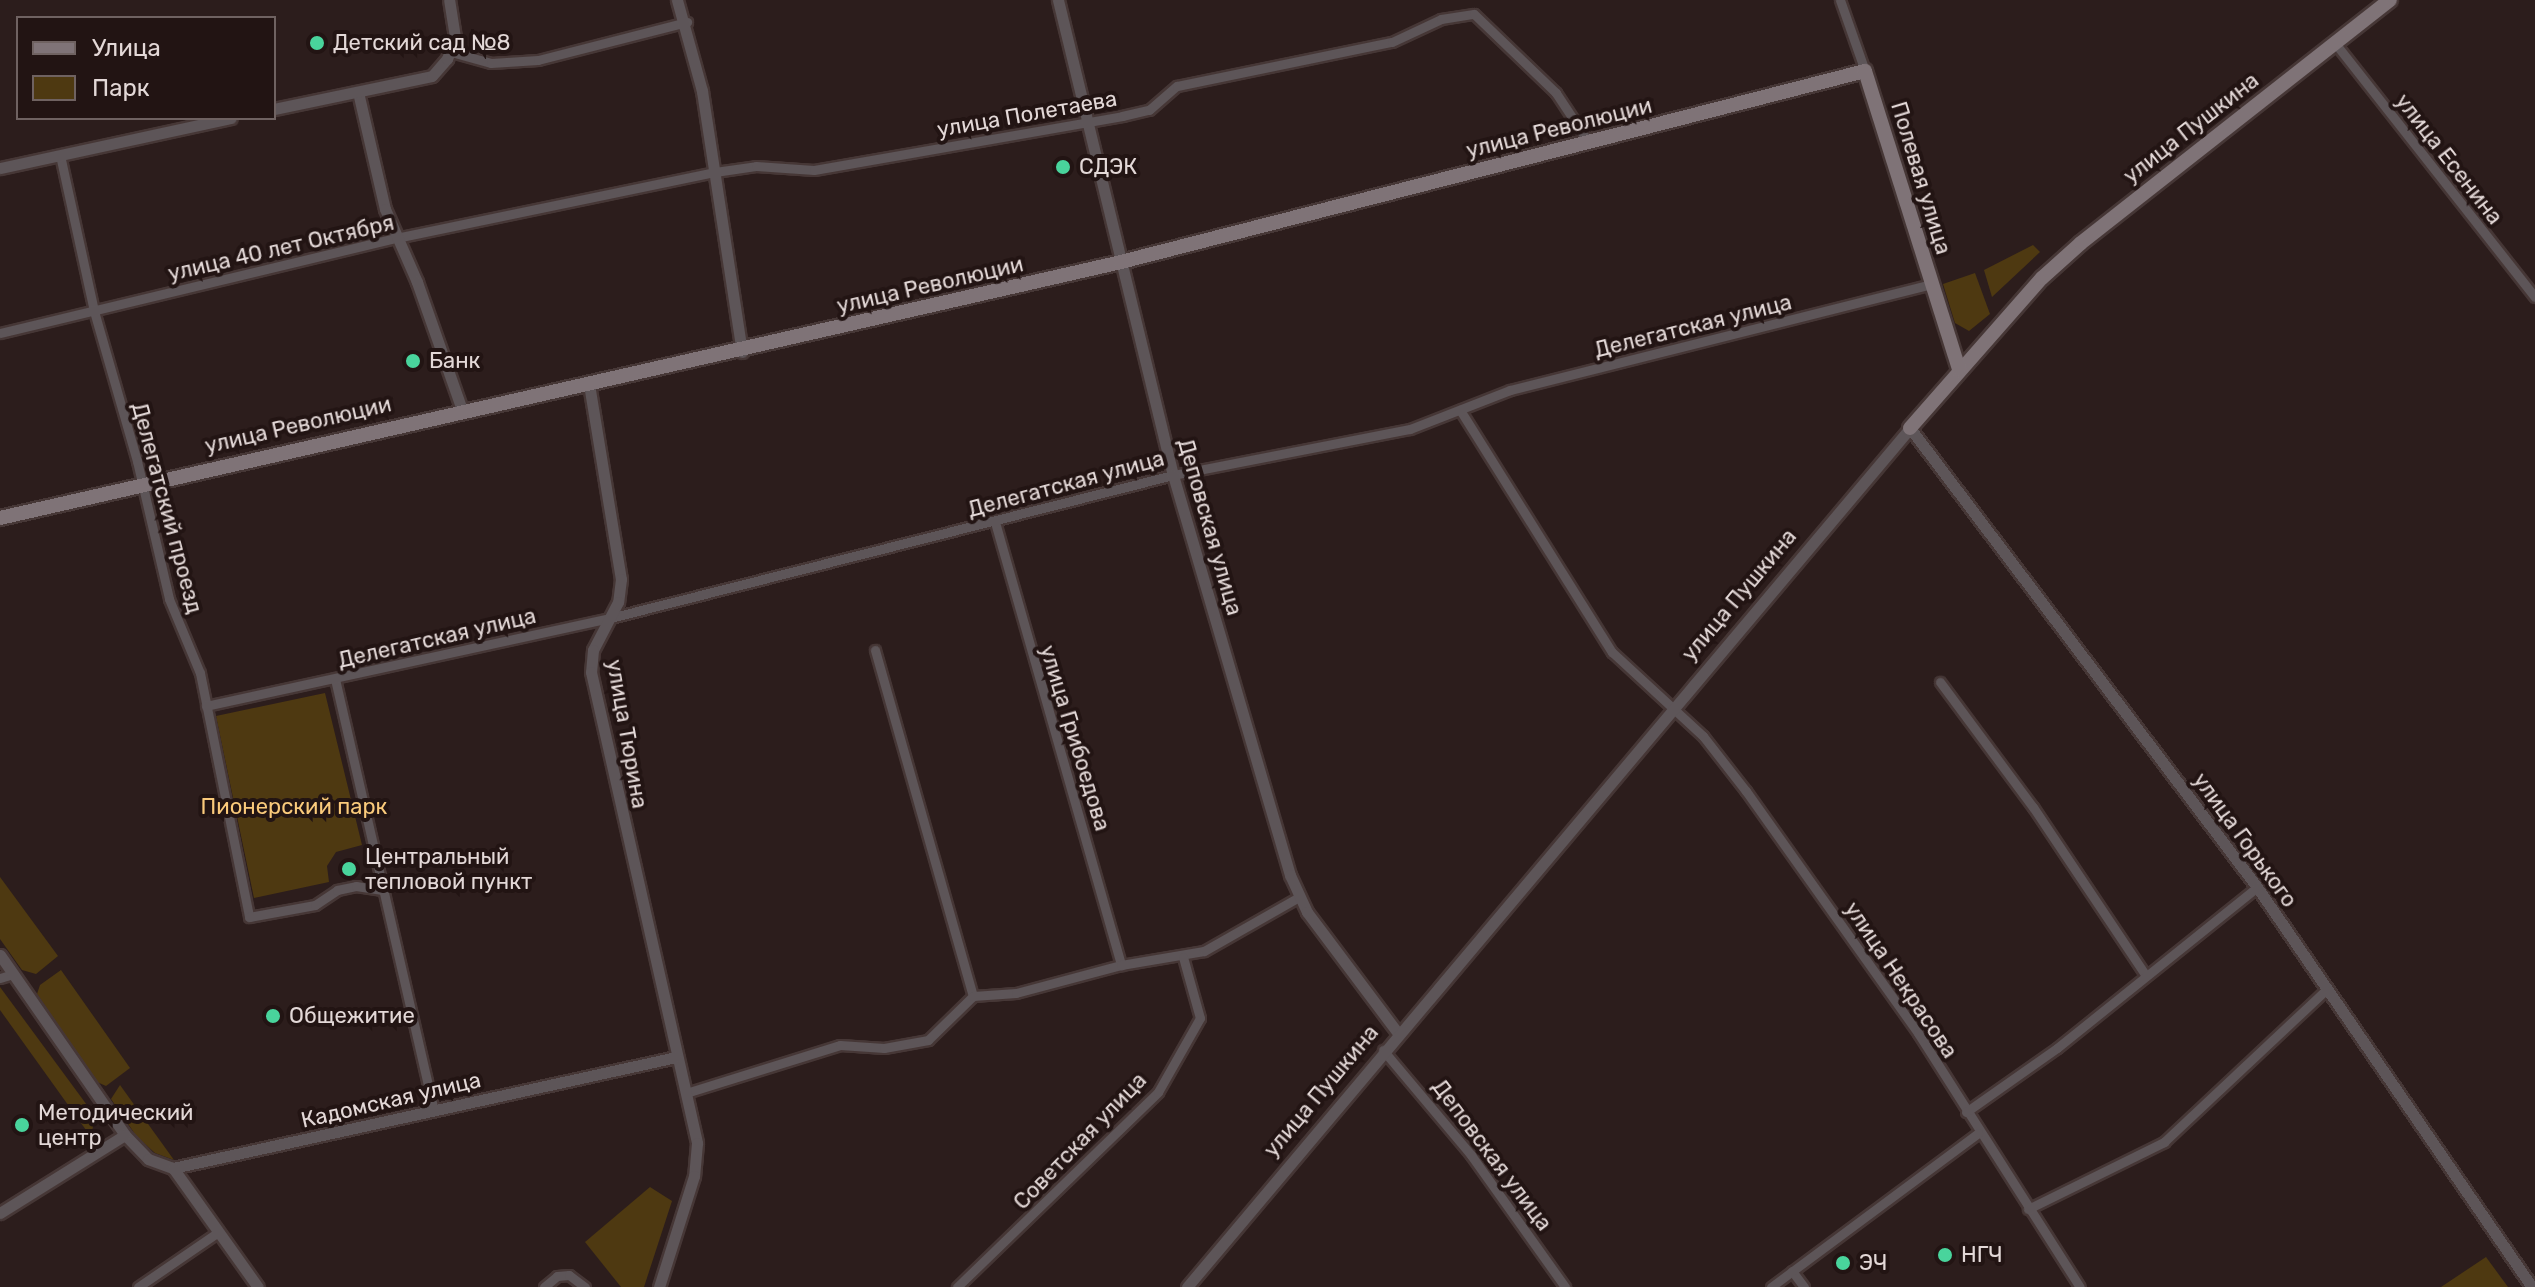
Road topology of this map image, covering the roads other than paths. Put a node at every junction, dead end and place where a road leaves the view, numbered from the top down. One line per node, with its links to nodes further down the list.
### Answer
1 (449, 0): 8 (street)
2 (677, 0): 6 (street)
3 (1058, 0): 13 (street, Деповская улица)
4 (1840, 0): 9 (street, Полевая улица)
5 (2390, 0): 7 (main road, улица Пушкина)
6 (687, 22): 8 (street); 17 (street)
7 (2335, 43): 22 (street, улица Есенина); 26 (main road, улица Пушкина)
8 (451, 52): 10 (street)
9 (1865, 71): 14 (main road, улица Революции); 21 (main road, Полевая улица)
10 (358, 92): 11 (street); 19 (street)
11 (276, 109)
12 (222, 120): 15 (street)
13 (1087, 120): 14 (street, улица Полетаева); 17 (street, улица Полетаева); 20 (street, Деповская улица)
14 (1589, 143): 20 (main road, улица Революции)
15 (60, 155): 16 (street); 23 (street, Делегатский проезд)
16 (0, 168)
17 (715, 172): 18 (street, улица Полетаева); 25 (street)
18 (571, 200): 19 (street, улица 40 лет Октября)
19 (396, 238): 23 (street, улица 40 лет Октября); 28 (street)
20 (1121, 262): 25 (main road, улица Революции); 31 (street, Деповская улица)
21 (1931, 284): 26 (main road, Полевая улица); 29 (street, Делегатская улица)
22 (2535, 297)
23 (94, 311): 24 (street, улица 40 лет Октября); 32 (street, Делегатский проезд)
24 (0, 333)
25 (742, 352): 27 (main road, улица Революции)
26 (1959, 370): 30 (main road, улица Пушкина)
27 (589, 384): 28 (main road, улица Революции); 35 (street, улица Тюрина)
28 (462, 410): 32 (main road, улица Революции)
29 (1460, 410): 31 (street, Делегатская улица); 40 (street, улица Некрасова)
30 (1910, 428): 40 (street, улица Пушкина); 41 (street, улица Горького)
31 (1173, 475): 34 (street, Делегатская улица); 43 (street, Деповская улица)
32 (143, 484): 33 (main road, улица Революции); 39 (street, Делегатский проезд)
33 (0, 518)
34 (995, 522): 35 (street, Делегатская улица); 46 (street, улица Грибоедова)
35 (610, 618): 37 (street, Делегатская улица); 54 (street, улица Тюрина)
36 (875, 650): 51 (street)
37 (335, 679): 39 (street, Делегатская улица); 42 (street)
38 (1940, 682): 48 (street)
39 (206, 706): 42 (street, Делегатский проезд)
40 (1674, 706): 52 (street, улица Пушкина); 57 (street, улица Некрасова)
41 (2257, 887): 48 (street); 50 (street, улица Горького)
42 (381, 890): 56 (street)
43 (1299, 897): 45 (street); 52 (street, Деповская улица)
44 (0, 955): 47 (street)
45 (1183, 957): 46 (street); 70 (street, Советская улица)
46 (1121, 965): 51 (street)
47 (13, 974): 49 (street); 59 (street)
48 (2145, 974): 57 (street)
49 (0, 978)
50 (2327, 989): 61 (street); 76 (street, улица Горького)
51 (973, 996): 55 (street)
52 (1398, 1033): 53 (street, улица Пушкина)
53 (1383, 1050): 71 (street, улица Пушкина); 72 (street, Деповская улица)
54 (676, 1057): 55 (street, улица Тюрина); 56 (street, Кадомская улица)
55 (686, 1093): 69 (street, улица Тюрина)
56 (434, 1110): 60 (street, Кадомская улица)
57 (1966, 1112): 58 (street, улица Некрасова)
58 (1978, 1133): 61 (street, улица Некрасова); 64 (street)
59 (125, 1135): 60 (street); 62 (street)
60 (173, 1168): 63 (street)
61 (2028, 1209): 75 (street, улица Некрасова)
62 (0, 1213)
63 (217, 1233): 65 (street); 66 (street)
64 (1792, 1271): 73 (street); 74 (street)
65 (138, 1287)
66 (258, 1287)
67 (544, 1287): 68 (street)
68 (585, 1287)
69 (659, 1287)
70 (957, 1287)
71 (1187, 1287)
72 (1565, 1287)
73 (1771, 1287)
74 (1804, 1287)
75 (2080, 1287)
76 (2532, 1287)

